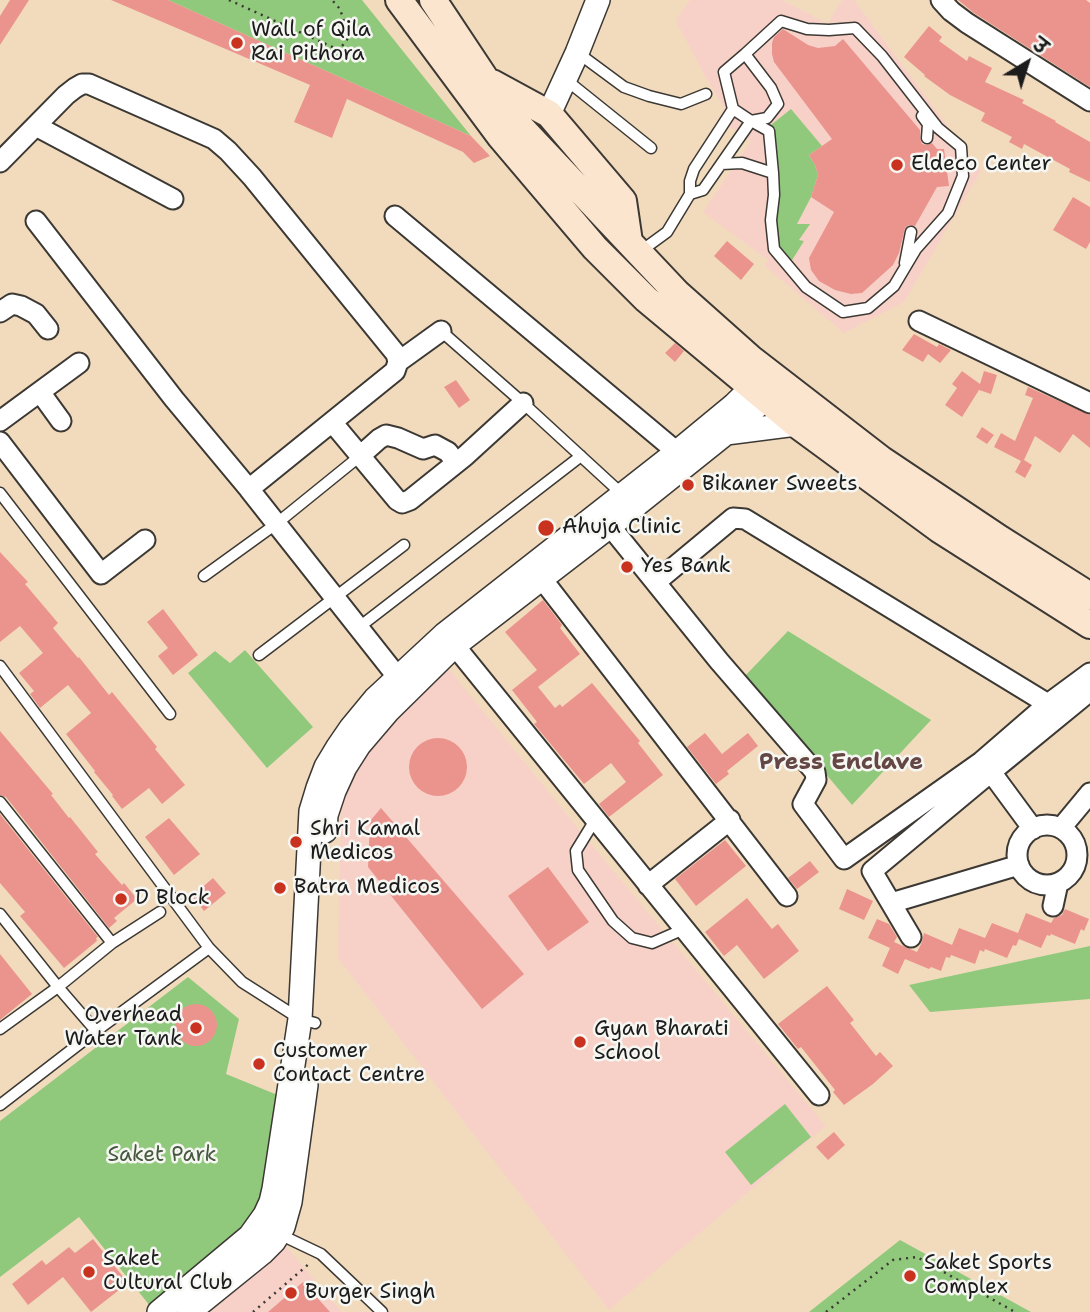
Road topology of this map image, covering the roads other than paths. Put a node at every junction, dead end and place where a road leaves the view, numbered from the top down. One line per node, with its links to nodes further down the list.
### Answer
1 (399, 0): 34 (main road)
2 (433, 0): 8 (main road)
3 (598, 0): 5 (street)
4 (941, 0): 11 (street)
5 (577, 53): 7 (street); 10 (lane)
6 (744, 54): 9 (lane); 12 (lane); 14 (lane)
7 (565, 79): 13 (street); 17 (lane)
8 (487, 80): 13 (main road); 26 (main road)
9 (902, 82): 16 (lane); 27 (lane)
10 (706, 94)
11 (1090, 100)
12 (733, 109): 14 (lane); 21 (lane)
13 (549, 114): 26 (main road)
14 (751, 121): 19 (lane); 20 (lane)
15 (36, 126): 18 (street); 22 (street); 32 (street)
16 (927, 138)
17 (651, 148)
18 (0, 162)
19 (721, 164): 20 (lane); 21 (lane)
20 (773, 173): 27 (lane)
21 (690, 194): 26 (lane)
22 (173, 200)
23 (395, 216): 44 (street)
24 (36, 221): 48 (street)
25 (911, 232): 27 (lane)
26 (634, 247): 34 (main road)
27 (904, 269)
28 (0, 312): 30 (street)
29 (919, 321): 37 (street)
30 (48, 329)
31 (441, 331): 32 (street); 36 (lane)
32 (398, 362): 40 (street)
33 (79, 363): 35 (street)
34 (766, 385): 41 (main road); 42 (street); 44 (street); 58 (main road)
35 (40, 392): 38 (street); 39 (street)
36 (523, 403): 46 (lane); 47 (street)
37 (1090, 403)
38 (0, 421)
39 (61, 421)
40 (332, 422): 45 (street); 48 (street)
41 (796, 424): 42 (street); 60 (main road)
42 (726, 433): 52 (street)
43 (0, 442): 53 (street)
44 (677, 452): 49 (street)
45 (360, 456): 47 (street); 47 (street); 51 (lane)
46 (581, 456): 49 (lane); 61 (lane)
47 (457, 463)
48 (249, 489): 51 (street)
49 (622, 494): 62 (street)
50 (1, 497): 69 (lane)
51 (276, 524): 55 (lane); 59 (street)
52 (610, 526): 56 (street); 57 (street)
53 (145, 541)
54 (404, 545): 59 (lane)
55 (204, 576)
56 (542, 579): 62 (street); 74 (street)
57 (656, 582): 68 (street); 68 (street)
58 (1090, 596)
59 (334, 598): 61 (street); 63 (lane)
60 (1090, 625)
61 (358, 628): 66 (street)
62 (449, 640): 66 (street); 73 (street)
63 (259, 655)
64 (0, 666): 89 (lane)
65 (1090, 673): 68 (street)
66 (403, 685): 91 (street)
67 (1090, 691): 70 (street)
68 (1048, 705)
69 (170, 714)
70 (991, 772): 75 (street); 82 (street)
71 (1090, 793): 76 (street)
72 (0, 802): 88 (lane)
73 (596, 820): 80 (street); 86 (lane)
74 (730, 820): 80 (street); 81 (street)
75 (1033, 828): 76 (street); 78 (street)
76 (1061, 828): 77 (street)
77 (1083, 862): 79 (street)
78 (1019, 865): 79 (street); 82 (street)
79 (1058, 883): 83 (street)
80 (648, 885): 86 (street)
81 (787, 896)
82 (891, 903): 87 (street)
83 (1053, 906)
84 (160, 912): 88 (lane)
85 (0, 914): 90 (lane)
86 (684, 929): 94 (street)
87 (911, 937)
88 (111, 943): 90 (lane)
89 (209, 948): 91 (lane); 93 (lane)
90 (58, 987): 92 (lane); 93 (lane)
91 (308, 1021): 96 (street); 97 (street)
92 (0, 1029)
93 (96, 1031): 95 (lane)
94 (819, 1095)
95 (0, 1105)
96 (279, 1234): 98 (street); 99 (lane)
97 (159, 1312)
98 (190, 1312)
99 (383, 1312)

